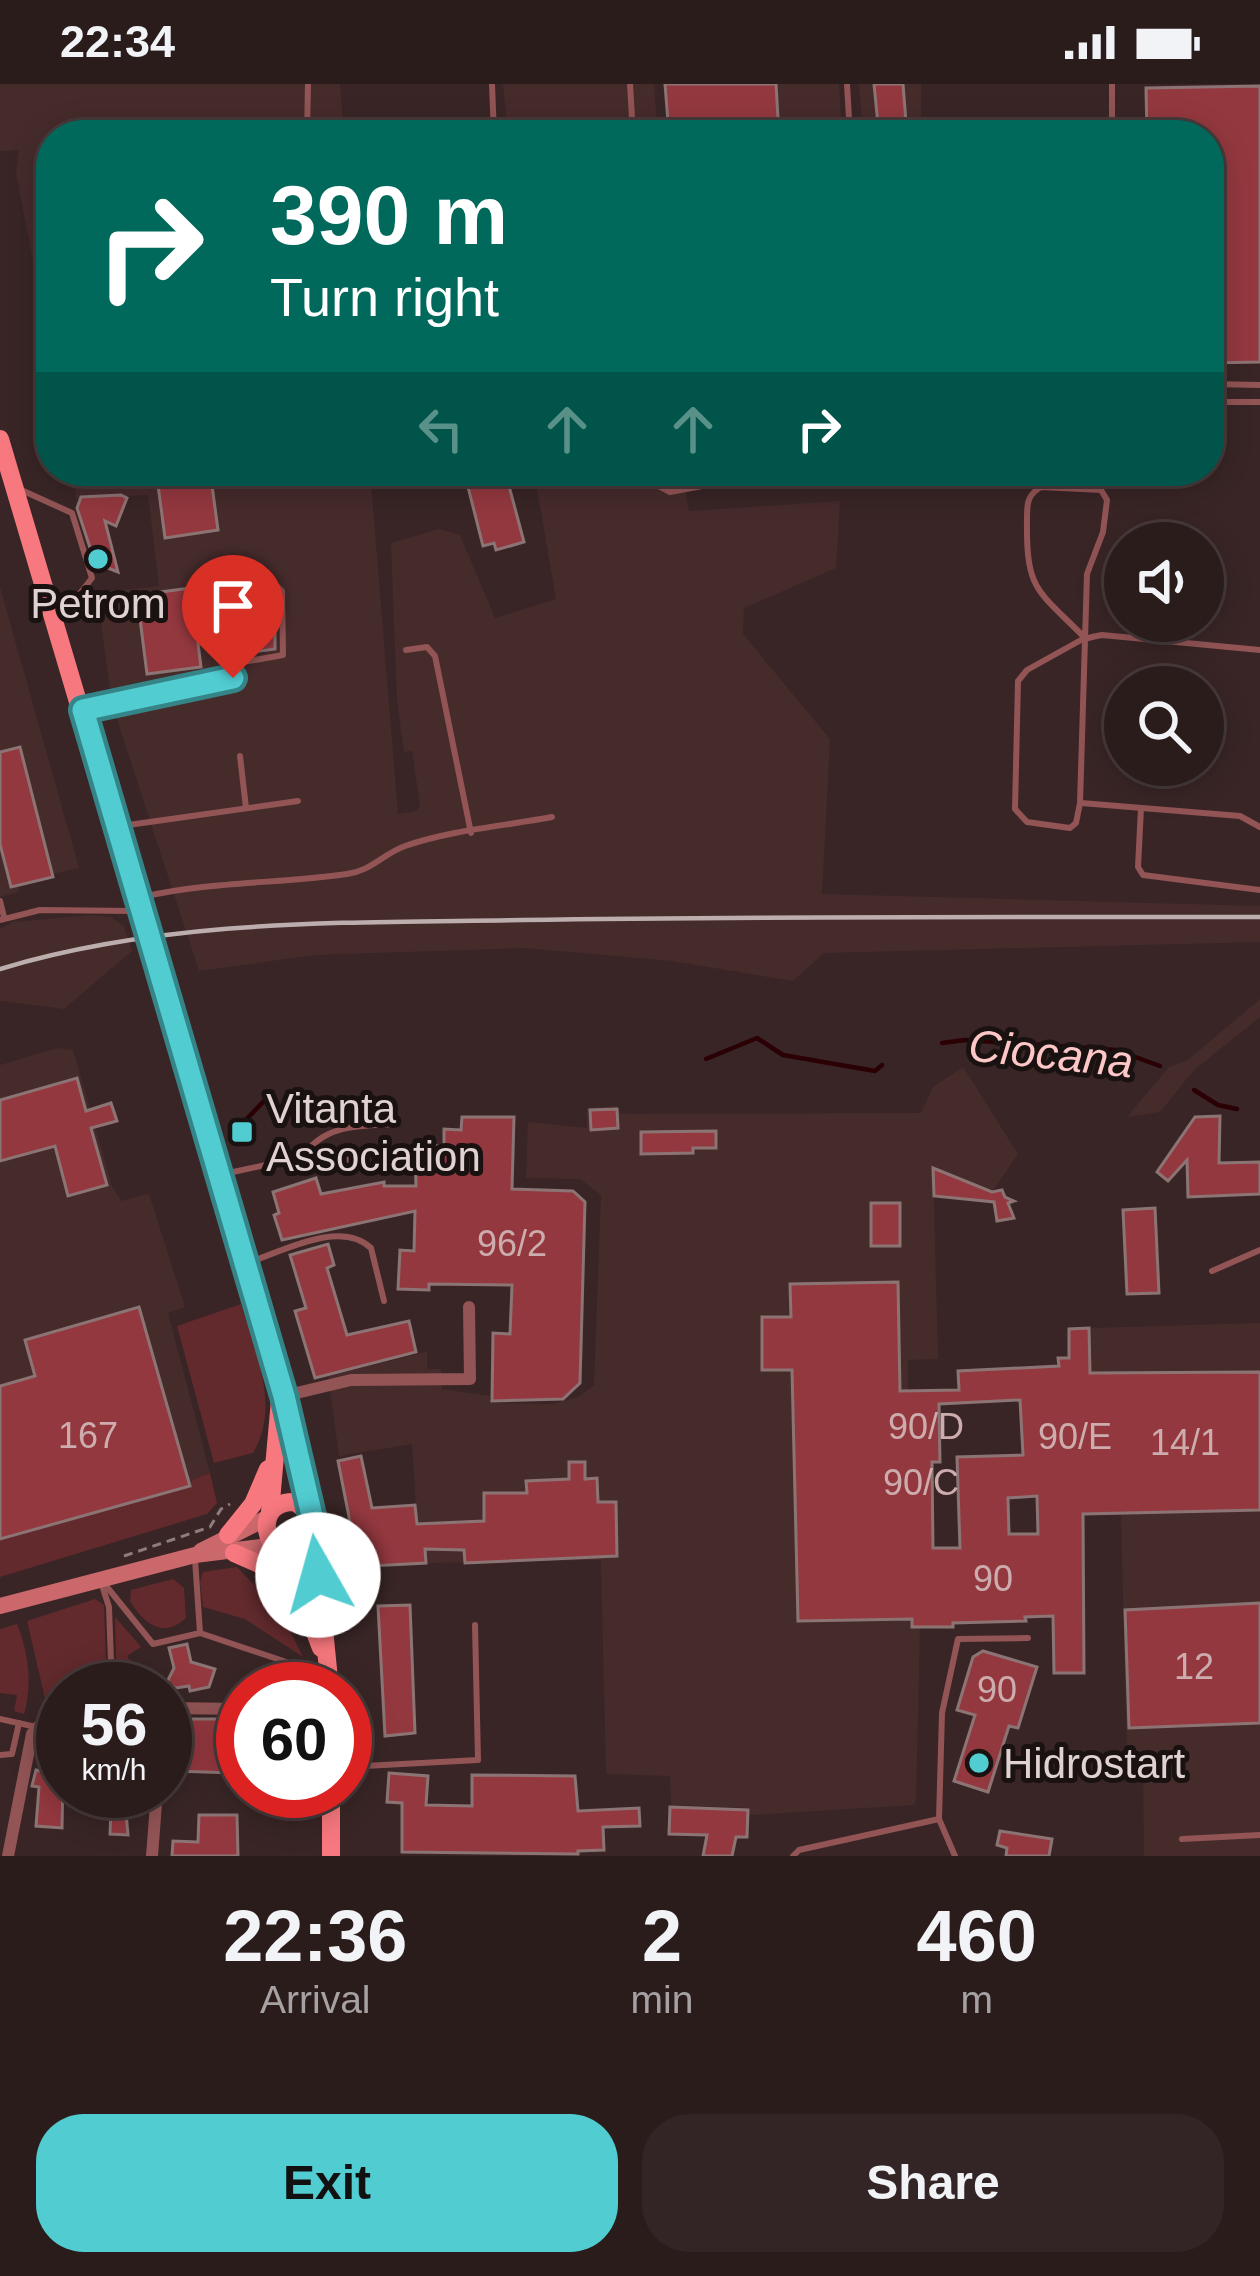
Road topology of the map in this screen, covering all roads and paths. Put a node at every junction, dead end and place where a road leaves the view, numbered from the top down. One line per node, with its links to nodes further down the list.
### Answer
1 (308, 84): 6 (lane)
2 (492, 84): 7 (lane)
3 (630, 84): 8 (lane)
4 (847, 84): 9 (lane)
5 (1112, 84): 10 (lane)
6 (307, 120)
7 (493, 120)
8 (632, 120)
9 (849, 120)
10 (1112, 120)
11 (1224, 384): 12 (lane)
12 (1260, 385)
13 (1224, 402): 14 (lane)
14 (1260, 402)
15 (0, 439): 18 (main road)
16 (660, 486): 17 (lane)
17 (702, 486)
18 (14, 487): 19 (main road); 19 (lane)
19 (57, 623): 24 (main road)
20 (1086, 639): 20 (lane); 22 (lane); 27 (lane); 27 (lane)
21 (406, 650): 33 (lane)
22 (1260, 650)
23 (232, 664): 23 (lane); 24 (lane)
24 (83, 710): 31 (main road)
25 (240, 756): 28 (lane)
26 (298, 801): 28 (lane)
27 (1080, 803): 29 (lane)
28 (246, 808): 31 (lane)
29 (1141, 808): 32 (lane); 34 (lane)
30 (552, 817): 33 (lane)
31 (118, 826): 36 (main road)
32 (1260, 827)
33 (471, 832): 36 (lane)
34 (1260, 890)
35 (0, 902): 37 (lane)
36 (141, 905): 37 (lane); 41 (main road)
37 (2, 918)
38 (395, 1124): 39 (lane)
39 (302, 1157): 40 (lane); 41 (lane)
40 (366, 1161)
41 (221, 1175): 43 (main road)
42 (1260, 1250): 44 (lane)
43 (246, 1263): 45 (lane); 47 (main road)
44 (1212, 1270)
45 (384, 1301)
46 (469, 1307): 47 (street)
47 (282, 1392): 48 (main road); 51 (main road)
48 (274, 1453): 50 (main road); 52 (main road)
49 (234, 1501): 55 (path)
50 (268, 1515): 51 (main road); 52 (main road); 53 (main road)
51 (312, 1523): 53 (main road); 65 (main road)
52 (231, 1544): 53 (main road); 54 (main road); 58 (main road)
53 (279, 1547): 58 (main road)
54 (195, 1555): 56 (main road); 60 (lane)
55 (115, 1558)
56 (100, 1579): 57 (main road); 60 (lane); 62 (lane)
57 (0, 1606)
58 (305, 1615): 64 (main road)
59 (475, 1625): 71 (lane)
60 (200, 1633): 63 (lane)
61 (1028, 1638): 74 (lane)
62 (111, 1662)
63 (287, 1662)
64 (323, 1662)
65 (327, 1662)
66 (0, 1719): 67 (lane)
67 (19, 1723): 68 (lane); 70 (lane)
68 (36, 1724)
69 (36, 1737): 77 (street)
70 (0, 1755)
71 (372, 1766)
72 (156, 1818): 78 (street)
73 (331, 1818): 79 (main road)
74 (939, 1820): 80 (lane); 81 (lane)
75 (1260, 1835): 76 (lane)
76 (1182, 1839)
77 (8, 1856)
78 (152, 1856)
79 (331, 1856)
80 (793, 1856)
81 (955, 1856)

